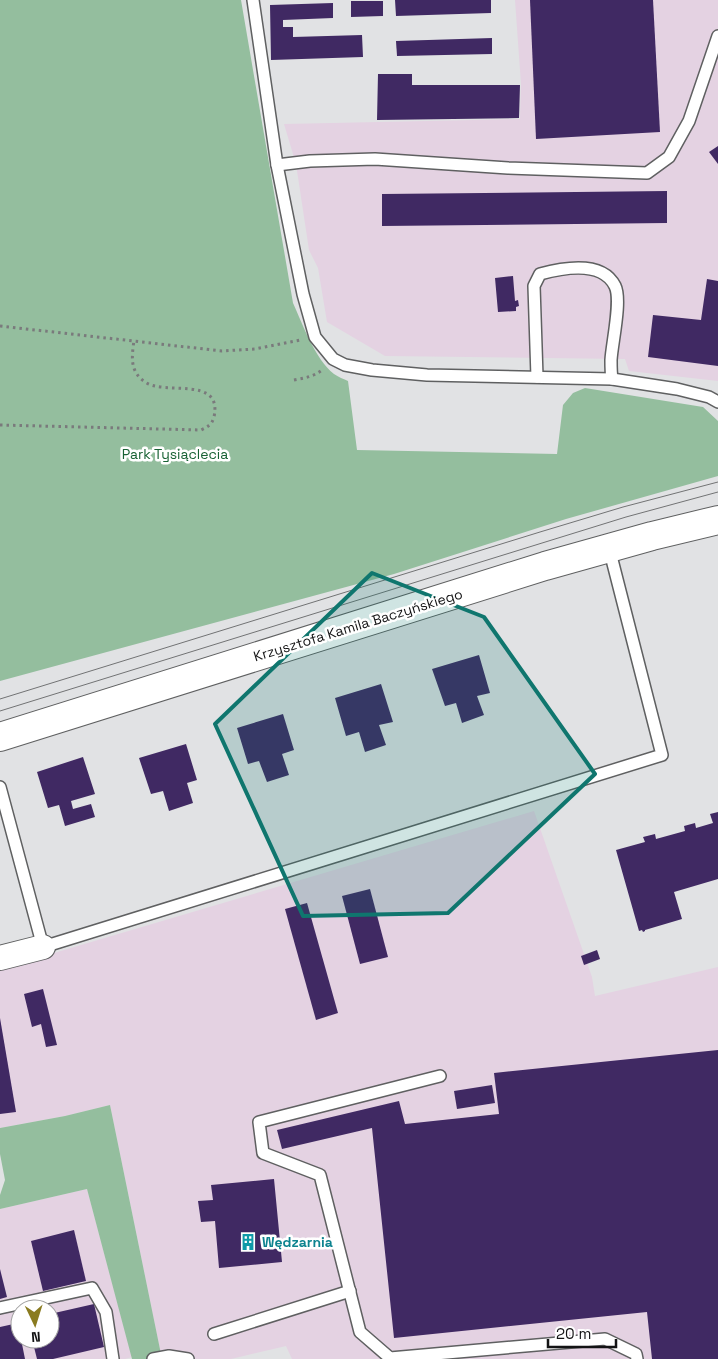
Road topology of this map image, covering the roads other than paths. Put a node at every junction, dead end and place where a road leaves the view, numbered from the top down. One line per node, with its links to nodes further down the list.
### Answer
1 (253, 0): 3 (lane)
2 (718, 36): 3 (lane)
3 (277, 165): 4 (lane)
4 (537, 377): 5 (lane); 5 (lane)
5 (612, 379): 6 (lane)
6 (718, 402)
7 (718, 520): 8 (street, Krzysztofa Kamila Baczyńskiego)
8 (609, 548): 9 (street, Krzysztofa Kamila Baczyńskiego); 11 (lane)
9 (0, 737)
10 (0, 787): 11 (lane)
11 (43, 947): 12 (street)
12 (0, 958)
13 (440, 1076): 14 (lane)
14 (350, 1291): 16 (lane); 20 (lane)
15 (0, 1308): 17 (lane)
16 (214, 1334)
17 (113, 1359)
18 (152, 1359): 19 (lane)
19 (188, 1359)
20 (636, 1359)

